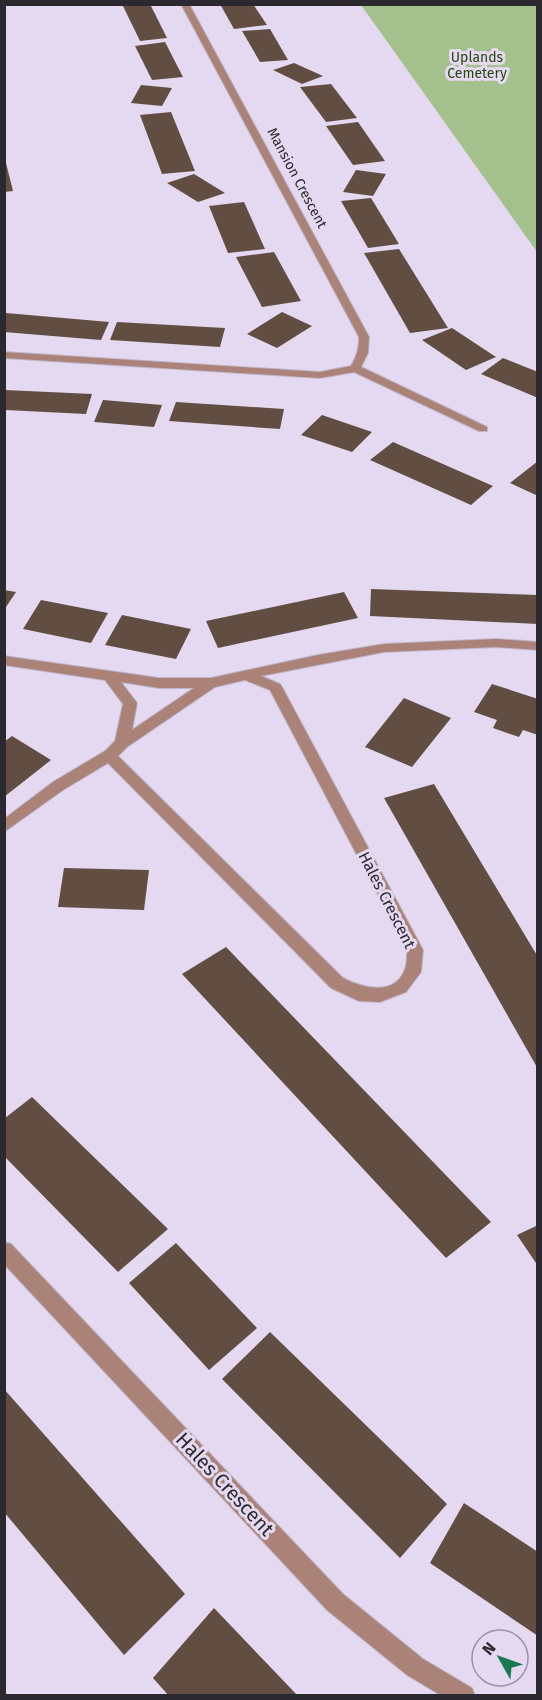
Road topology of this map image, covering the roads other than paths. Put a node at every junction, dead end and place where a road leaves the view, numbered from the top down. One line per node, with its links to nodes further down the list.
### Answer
1 (185, 4): 3 (street, Mansion Crescent)
2 (4, 355): 3 (street)
3 (354, 368): 4 (street)
4 (483, 429)
5 (537, 646): 7 (street)
6 (4, 660): 8 (street)
7 (245, 675): 9 (street); 11 (street, Hales Crescent)
8 (110, 677): 9 (street); 10 (street)
9 (211, 684): 10 (street)
10 (122, 743): 11 (street)
11 (110, 755): 12 (street)
12 (4, 827)
13 (4, 1250): 14 (street, Hales Crescent)
14 (464, 1695)

